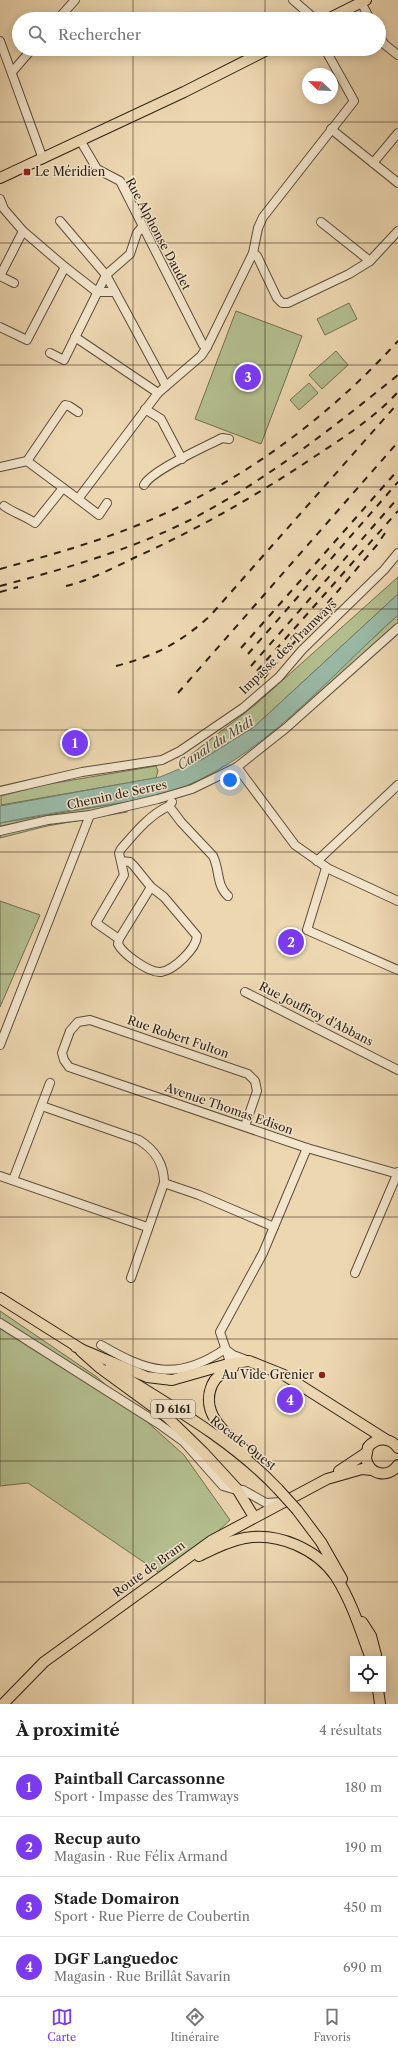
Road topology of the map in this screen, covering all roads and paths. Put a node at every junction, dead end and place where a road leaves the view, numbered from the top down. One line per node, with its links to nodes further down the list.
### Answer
1 (75, 0): 4 (street)
2 (293, 0): 5 (street)
3 (363, 1): 6 (main road); 7 (street)
4 (64, 12)
5 (306, 12)
6 (342, 12)
7 (367, 12)
8 (0, 41): 14 (street)
9 (386, 46): 10 (street)
10 (398, 55)
11 (26, 56): 14 (street)
12 (254, 56): 17 (main road)
13 (329, 56): 15 (street)
14 (12, 72): 18 (street)
15 (331, 129): 19 (street); 28 (street)
16 (398, 133): 19 (street)
17 (80, 140): 18 (main road); 25 (street, Rue Alphonse Daudet)
18 (43, 159): 20 (main road)
19 (373, 163): 21 (street)
20 (0, 178)
21 (398, 183)
22 (0, 199): 26 (street)
23 (60, 221): 31 (street)
24 (320, 222): 29 (street)
25 (142, 227): 31 (street); 38 (street, Rue Alphonse Daudet)
26 (22, 231): 30 (street); 32 (street)
27 (398, 231): 29 (street)
28 (253, 253): 29 (street); 38 (street)
29 (370, 260)
30 (65, 267): 34 (street); 36 (street)
31 (106, 275): 34 (street); 35 (street)
32 (0, 276): 33 (street)
33 (14, 283)
34 (97, 292): 35 (street); 37 (street)
35 (115, 292): 40 (street)
36 (0, 326)
37 (74, 337): 39 (street); 41 (street)
38 (207, 347): 40 (street)
39 (50, 353)
40 (166, 386): 41 (street)
41 (158, 393): 42 (street)
42 (144, 411): 45 (street); 50 (street)
43 (78, 412): 46 (street)
44 (229, 439): 45 (street)
45 (182, 459): 48 (street)
46 (27, 461): 47 (street); 49 (street)
47 (0, 467)
48 (144, 485)
49 (63, 488): 50 (street); 52 (street)
50 (78, 499): 51 (street)
51 (107, 502)
52 (4, 506)
53 (398, 553): 57 (street, Impasse des Tramways)
54 (398, 628): 55 (street, Chemin de Serres)
55 (237, 767): 58 (street, Chemin de Serres); 63 (street)
56 (398, 785): 63 (street)
57 (0, 791)
58 (177, 793): 59 (street); 60 (street, Chemin de Serres)
59 (169, 806): 62 (street); 66 (street)
60 (90, 815): 61 (street, Chemin de Serres); 71 (street)
61 (0, 831)
62 (121, 861): 65 (street); 68 (street)
63 (317, 861): 64 (street)
64 (326, 868): 67 (street); 69 (street)
65 (151, 887): 68 (street); 68 (street)
66 (228, 896)
67 (398, 901)
68 (119, 939)
69 (398, 970)
70 (245, 992): 73 (street, Rue Jouffroy d'Abbans)
71 (0, 1045)
72 (62, 1053): 76 (street, Avenue Thomas Edison); 76 (street, Rue Robert Fulton)
73 (398, 1070)
74 (50, 1083): 75 (street)
75 (42, 1106): 80 (street); 81 (street)
76 (245, 1126): 77 (street, Avenue Thomas Edison)
77 (307, 1148): 78 (street, Avenue Thomas Edison); 83 (street)
78 (398, 1174): 84 (street)
79 (0, 1176): 80 (street)
80 (13, 1180): 82 (street)
81 (164, 1183): 82 (street); 83 (street)
82 (147, 1226): 85 (street)
83 (274, 1227): 90 (street)
84 (355, 1273)
85 (131, 1278)
86 (0, 1298): 89 (main road, Rocade Ouest / D 6161)
87 (0, 1323): 104 (street)
88 (101, 1344): 90 (street)
89 (76, 1347): 92 (main road); 102 (main road, Rocade Ouest / D 6161); 104 (main road)
90 (225, 1349): 91 (street); 92 (street)
91 (249, 1361): 92 (main road); 93 (main road)
92 (228, 1364)
93 (260, 1365): 94 (main road); 102 (main road)
94 (357, 1423): 96 (main road); 98 (main road)
95 (398, 1435): 96 (main road, Route de Bram)
96 (387, 1439): 97 (main road); 98 (main road, Route de Bram)
97 (398, 1448)
98 (367, 1450): 100 (main road); 103 (main road, Route de Bram)
99 (398, 1465): 101 (main road, Route de Bram)
100 (372, 1470): 101 (main road, Route de Bram); 103 (main road, Route de Bram)
101 (394, 1474)
102 (266, 1476): 108 (main road, Rocade Ouest / D 6161, bridge)
103 (327, 1479): 105 (main road, Route de Bram)
104 (237, 1489): 105 (street); 106 (main road)
105 (283, 1502): 106 (main road, Route de Bram)
106 (254, 1517): 107 (main road, Route de Bram)
107 (172, 1568): 110 (main road); 114 (main road, Route de Bram)
108 (361, 1621): 109 (main road, Rocade Ouest / D 6161); 111 (main road)
109 (371, 1656)
110 (371, 1656)
111 (376, 1656)
112 (378, 1692): 115 (main road)
113 (383, 1692): 116 (main road)
114 (3, 1704)
115 (380, 1704)
116 (384, 1704)

